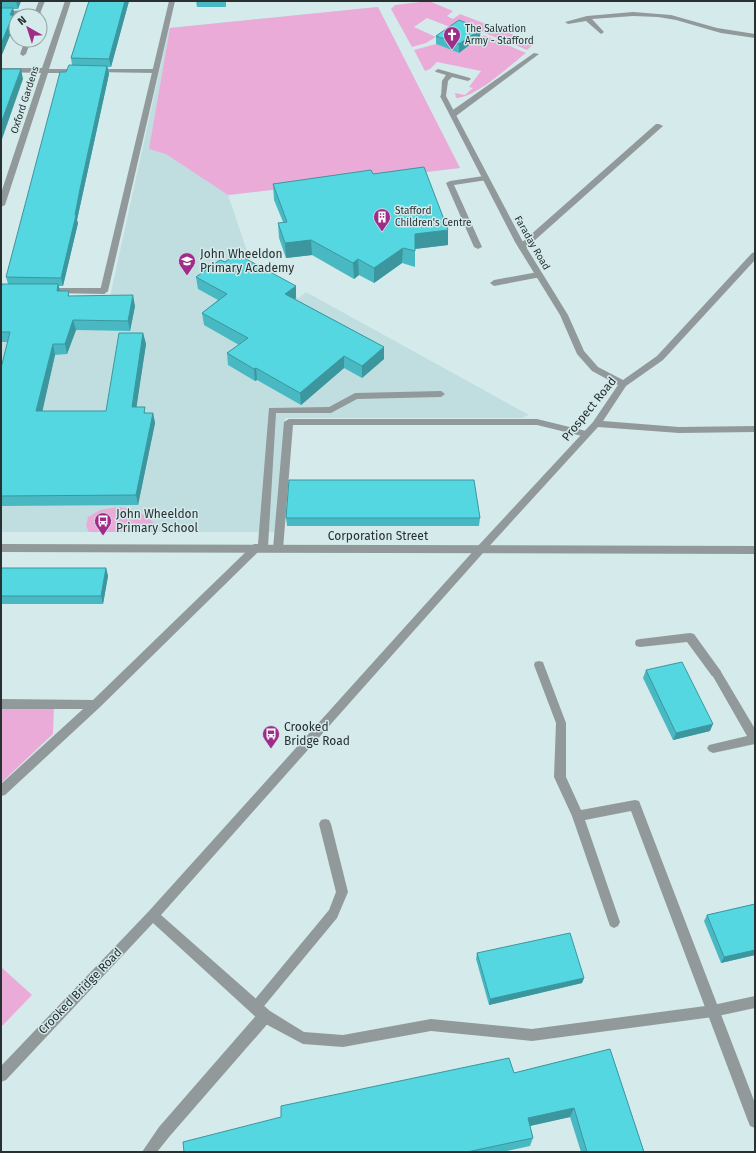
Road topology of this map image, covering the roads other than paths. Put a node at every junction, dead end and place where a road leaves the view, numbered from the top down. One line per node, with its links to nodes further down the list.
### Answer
1 (68, 1): 11 (street, Oxford Gardens)
2 (172, 1): 12 (street)
3 (587, 18): 4 (street); 5 (street); 6 (street)
4 (568, 22)
5 (601, 32)
6 (755, 36)
7 (25, 48): 8 (street)
8 (23, 54)
9 (536, 54): 16 (street)
10 (1, 70): 11 (street)
11 (45, 71): 12 (street); 19 (street, Oxford Gardens)
12 (155, 71): 25 (street)
13 (438, 72): 14 (street)
14 (450, 74): 15 (street); 16 (street, Faraday Road)
15 (468, 79)
16 (453, 114): 18 (street, Faraday Road)
17 (659, 126): 21 (street)
18 (484, 178): 20 (street); 21 (street, Faraday Road)
19 (1, 205)
20 (478, 246)
21 (522, 247): 23 (street, Faraday Road)
22 (755, 255): 26 (street, Prospect Road)
23 (538, 274): 24 (street); 26 (street, Faraday Road)
24 (494, 282)
25 (49, 291)
26 (623, 384): 28 (street, Prospect Road)
27 (441, 394): 31 (street)
28 (596, 424): 29 (street); 30 (street, Prospect Road)
29 (755, 429)
30 (586, 434): 33 (street); 34 (street, Prospect Road)
31 (260, 547): 32 (street, Corporation Street); 33 (street, Corporation Street); 39 (street)
32 (1, 548)
33 (278, 549): 34 (street, Corporation Street)
34 (480, 550): 35 (street, Corporation Street); 45 (street, Crooked Bridge Road)
35 (755, 550)
36 (640, 643): 40 (street)
37 (539, 665): 43 (street)
38 (1, 704): 39 (street)
39 (95, 705): 42 (street)
40 (755, 739): 41 (street)
41 (713, 748)
42 (1, 791)
43 (578, 816): 46 (street); 48 (street)
44 (325, 824): 49 (street)
45 (153, 915): 49 (street); 50 (street, Crooked Bridge Road)
46 (614, 922)
47 (755, 1002): 48 (street)
48 (713, 1011): 49 (street); 51 (street)
49 (260, 1012): 52 (street)
50 (1, 1075)
51 (755, 1122)
52 (149, 1152)

